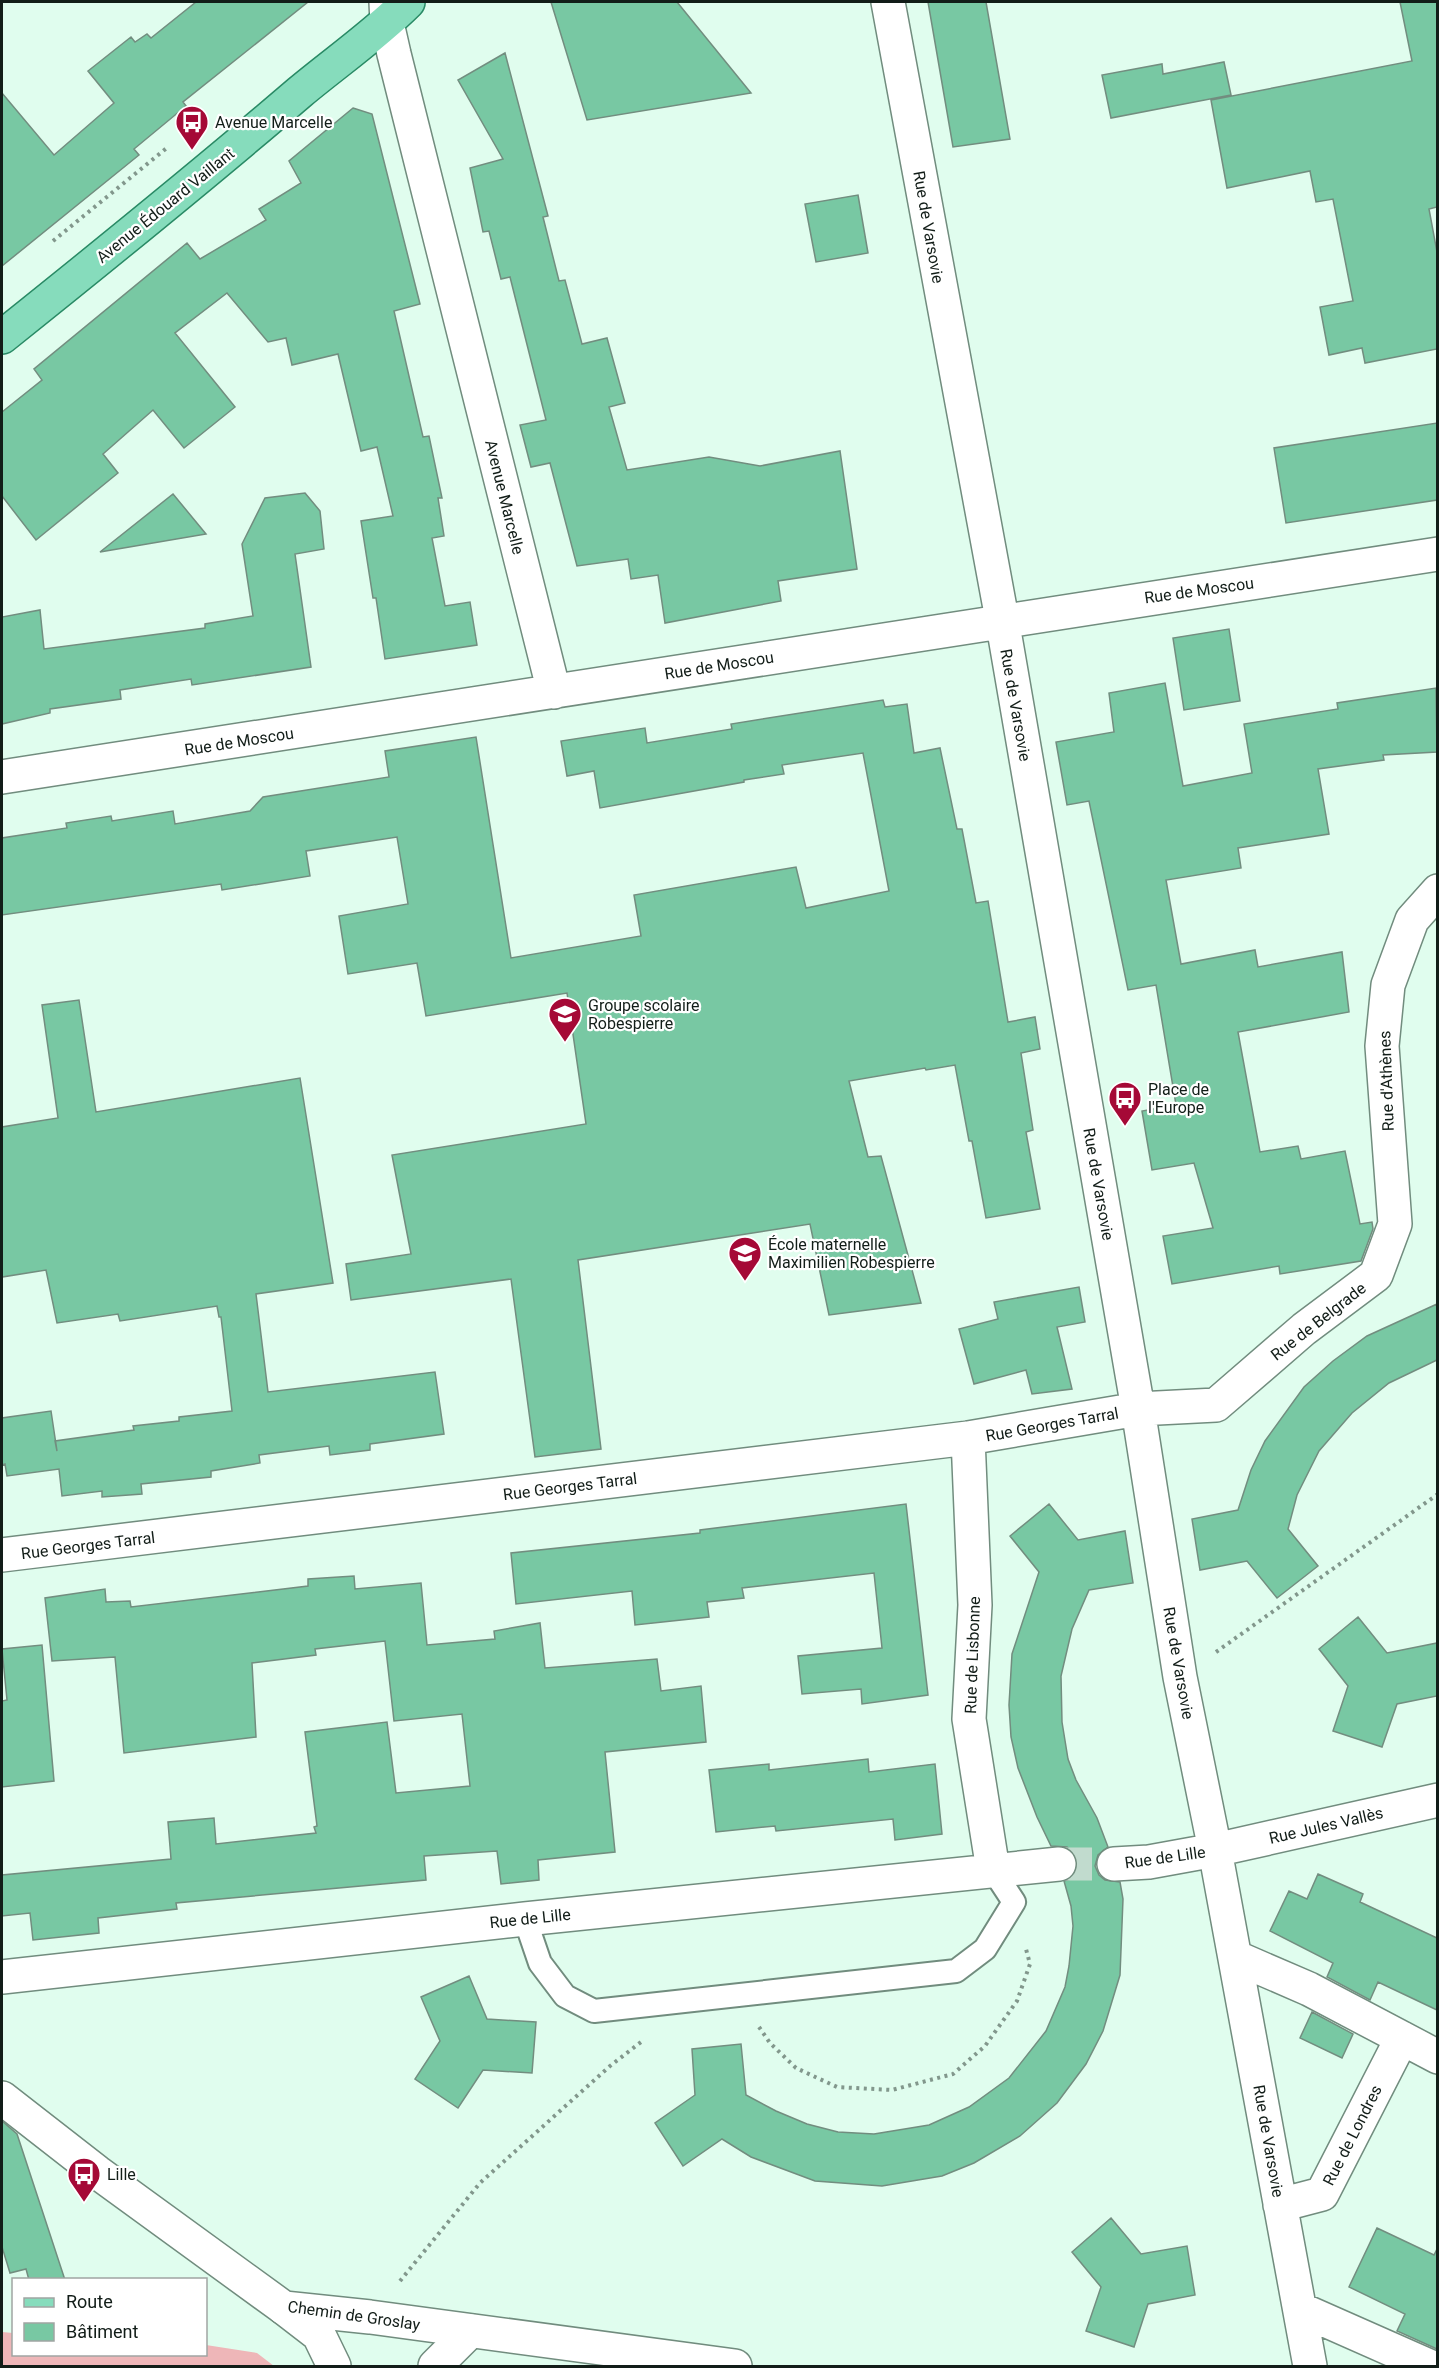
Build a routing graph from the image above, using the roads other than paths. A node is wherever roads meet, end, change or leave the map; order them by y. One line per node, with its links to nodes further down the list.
1 (888, 2): 5 (street, Rue de Varsovie)
2 (394, 9): 3 (main road, Avenue Édouard Vaillant); 6 (street, Avenue Marcelle)
3 (2, 337)
4 (1437, 554): 5 (street, Rue de Moscou)
5 (1002, 619): 6 (street, Rue de Moscou); 10 (street, Rue de Varsovie)
6 (554, 692): 7 (street, Rue de Moscou)
7 (2, 777)
8 (1437, 891): 9 (street, Rue d'Athènes)
9 (1388, 1142): 10 (street, Rue de Belgrade)
10 (1138, 1409): 11 (street, Rue Georges Tarral); 14 (street, Rue de Varsovie)
11 (968, 1438): 12 (street, Rue Georges Tarral); 17 (street, Rue de Lisbonne)
12 (2, 1556)
13 (1437, 1800): 14 (street, Rue Jules Vallès)
14 (1215, 1850): 16 (street, Rue de Lille); 19 (street, Rue de Varsovie)
15 (1059, 1864): 17 (street, Rue de Lille)
16 (1114, 1864)
17 (993, 1870): 18 (street, Rue de Lille); 18 (lane)
18 (525, 1919): 20 (street, Rue de Lille)
19 (1234, 1957): 21 (street); 24 (street, Rue de Varsovie)
20 (2, 1977)
21 (1402, 2038): 22 (street); 24 (street, Rue de Londres)
22 (1437, 2057)
23 (2, 2098): 25 (street, Chemin de Groslay)
24 (1280, 2205): 26 (street, Rue de Varsovie)
25 (284, 2308): 27 (street, Chemin de Groslay); 28 (street)
26 (1300, 2309): 31 (street, Rue de Varsovie); 32 (street)
27 (470, 2331): 29 (street); 30 (street, Chemin de Groslay)
28 (334, 2367)
29 (435, 2367)
30 (735, 2367)
31 (1310, 2367)
32 (1429, 2367)

